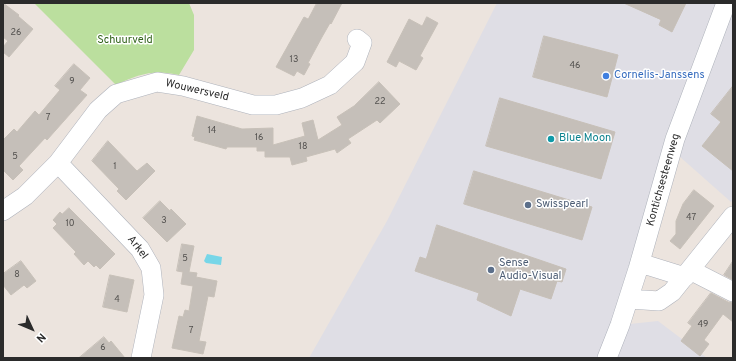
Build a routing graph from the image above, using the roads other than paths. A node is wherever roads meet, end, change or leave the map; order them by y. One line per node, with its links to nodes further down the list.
1 (726, 3): 6 (street, Kontichsesteenweg)
2 (357, 39): 3 (street, Wouwersveld)
3 (58, 163): 4 (street, Wouwersveld); 10 (street, Arkel)
4 (3, 211)
5 (733, 216): 7 (street)
6 (640, 263): 7 (street); 9 (street, Kontichsesteenweg)
7 (688, 273): 8 (street); 9 (street)
8 (733, 292)
9 (629, 299): 11 (street, Kontichsesteenweg)
10 (141, 358)
11 (607, 358)

